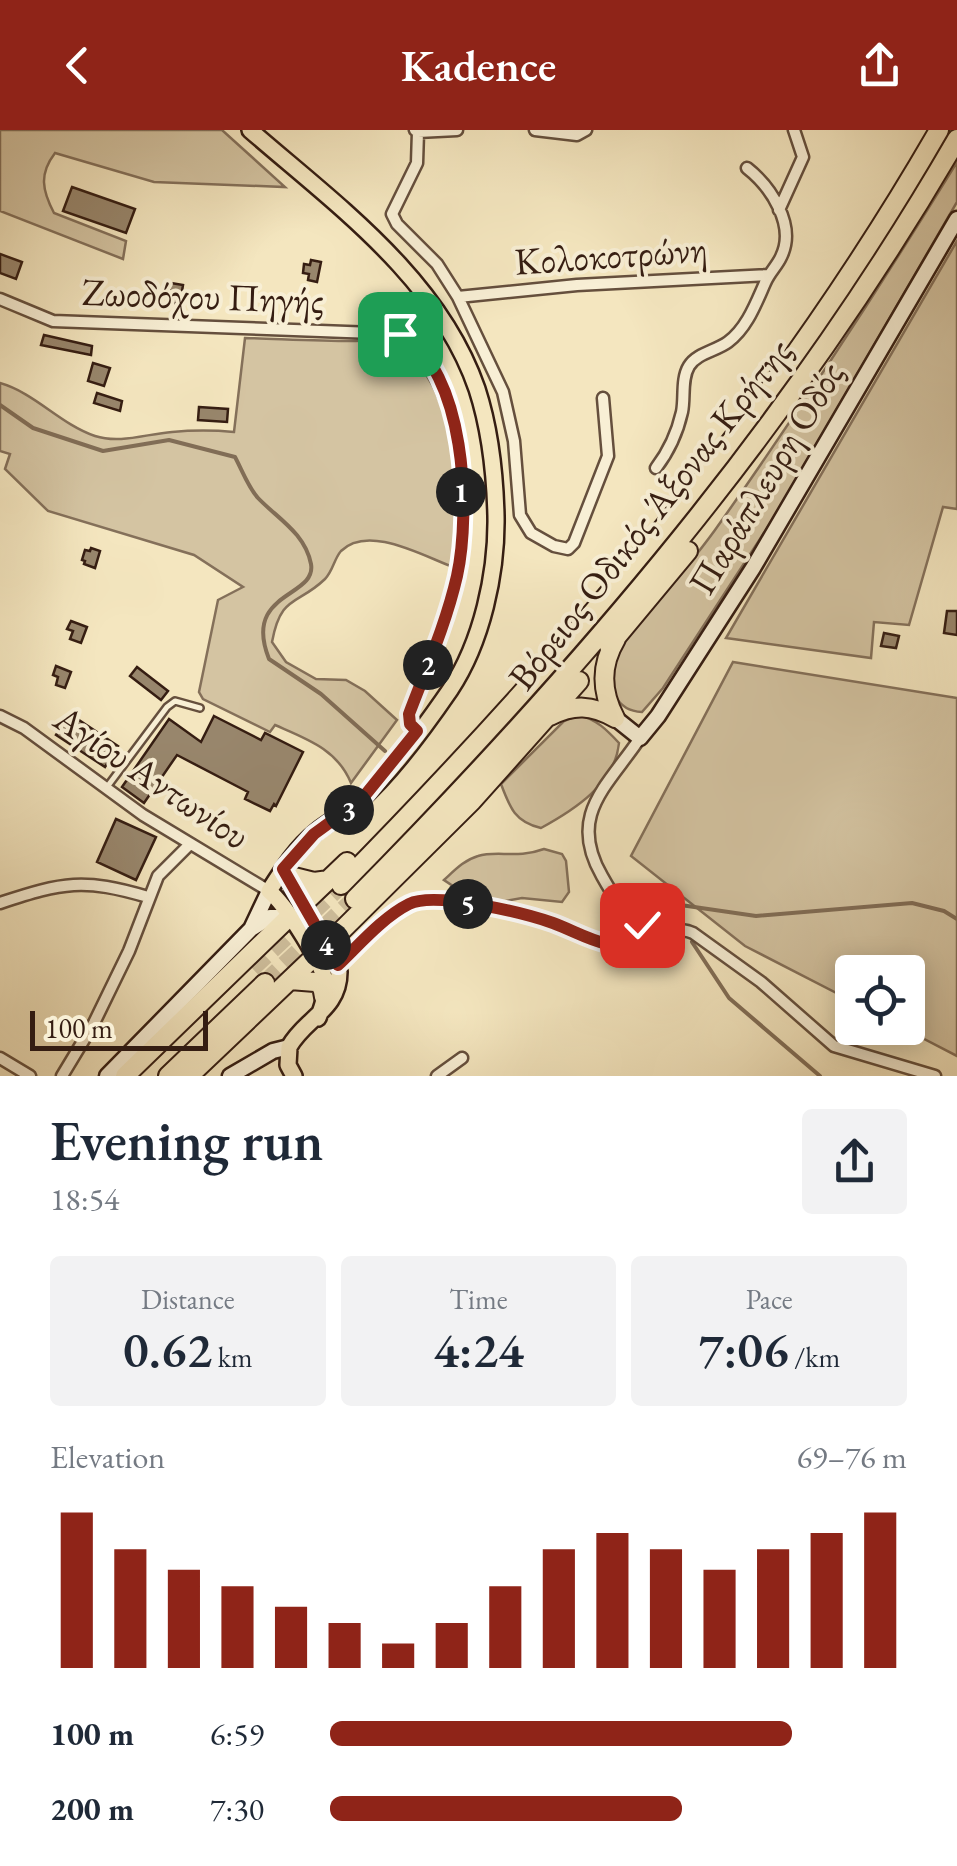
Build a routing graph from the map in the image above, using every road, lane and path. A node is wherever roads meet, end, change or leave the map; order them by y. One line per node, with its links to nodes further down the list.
1 (250, 130): 23 (main road)
2 (457, 130): 7 (street)
3 (535, 130): 4 (street)
4 (586, 130)
5 (794, 130): 10 (street)
6 (939, 130): 28 (highway, Βόρειος Οδικός Άξονας Κρήτης)
7 (417, 131): 13 (street)
8 (957, 139): 16 (highway, Βόρειος Οδικός Άξονας Κρήτης)
9 (747, 168): 10 (street)
10 (779, 210): 12 (street)
11 (957, 219): 24 (street, Παράπλευρη Οδός)
12 (768, 276): 13 (street, Κολοκοτρώνη); 17 (street)
13 (458, 297): 15 (street)
14 (0, 298): 23 (street, Ζωοδόχου Πηγής)
15 (603, 398)
16 (775, 416): 18 (highway); 32 (highway, Βόρειος Οδικός Άξονας Κρήτης)
17 (656, 468)
18 (617, 636): 21 (highway); 22 (highway)
19 (200, 708): 25 (lane)
20 (0, 716): 25 (street, Αγίου Αντωνίου)
21 (615, 718): 22 (highway); 24 (street)
22 (539, 727): 32 (highway)
23 (417, 731): 27 (main road)
24 (640, 738): 34 (street)
25 (107, 786): 26 (street, Αγίου Αντωνίου)
26 (190, 844): 29 (street, Αγίου Αντωνίου); 30 (street)
27 (284, 872): 28 (highway); 29 (main road); 33 (main road)
28 (335, 882): 33 (highway, Βόρειος Οδικός Άξονας Κρήτης)
29 (269, 890): 33 (main road); 35 (street)
30 (148, 896): 31 (street); 46 (street)
31 (0, 903)
32 (356, 907): 36 (highway)
33 (296, 911): 35 (street); 36 (main road); 48 (highway, Βόρειος Οδικός Άξονας Κρήτης)
34 (650, 928): 36 (street); 55 (street)
35 (251, 929): 47 (street)
36 (328, 956): 38 (highway); 40 (main road); 41 (main road)
37 (252, 968): 49 (highway)
38 (290, 980): 40 (highway); 51 (highway)
39 (265, 982): 50 (highway)
40 (324, 997): 41 (main road)
41 (318, 1018): 42 (main road)
42 (289, 1047): 52 (street); 53 (main road)
43 (0, 1058): 45 (street)
44 (462, 1058): 54 (street)
45 (30, 1076)
46 (62, 1076)
47 (108, 1076)
48 (126, 1076)
49 (140, 1076)
50 (168, 1076)
51 (190, 1076)
52 (230, 1076)
53 (294, 1076)
54 (437, 1076)
55 (936, 1076)

